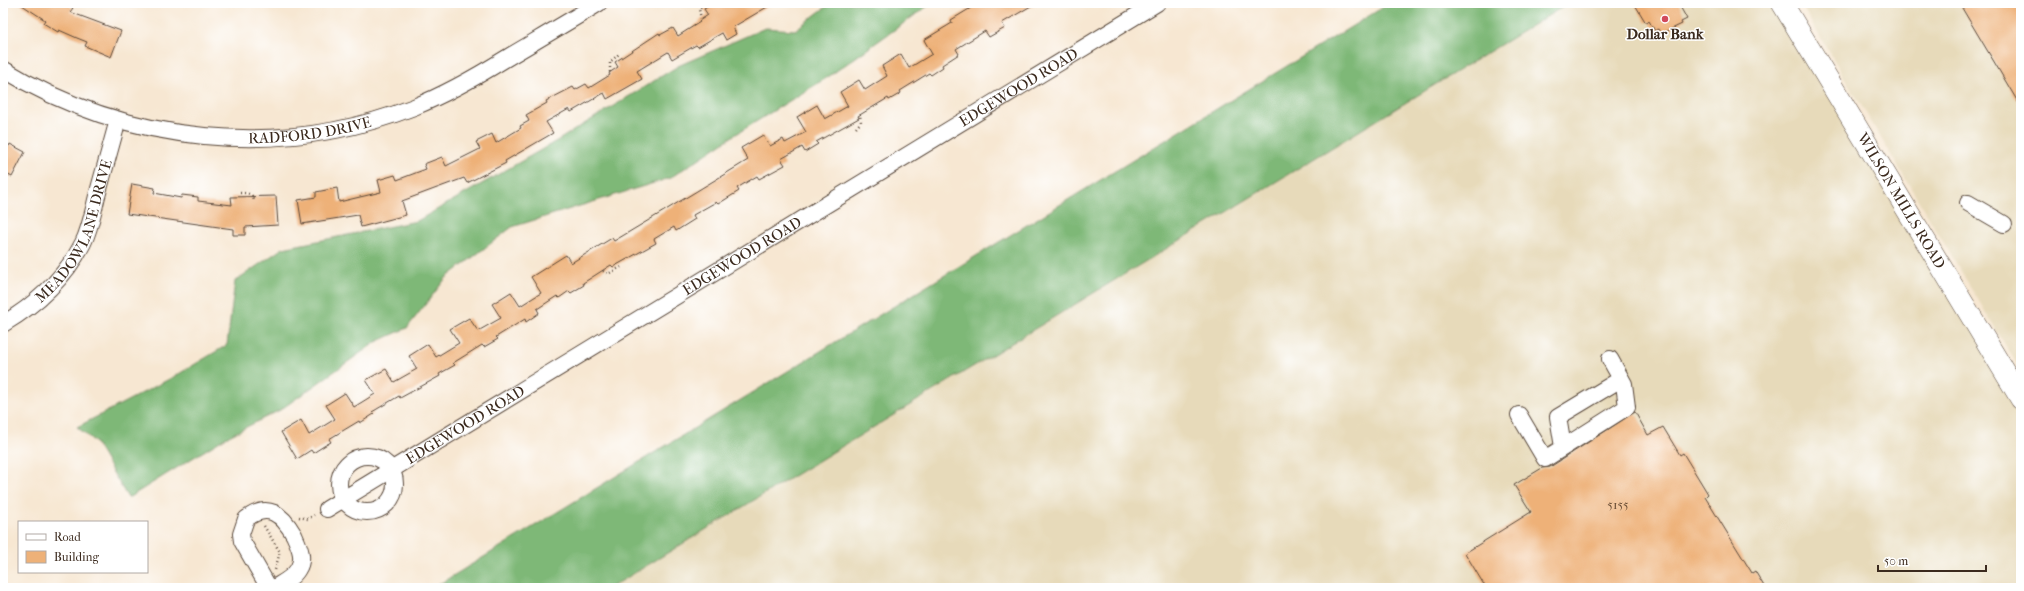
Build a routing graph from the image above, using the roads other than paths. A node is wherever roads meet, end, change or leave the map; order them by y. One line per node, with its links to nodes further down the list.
1 (599, 3): 5 (street, RADFORD DRIVE)
2 (1157, 3): 14 (street, EDGEWOOD ROAD)
3 (1782, 3): 11 (main road, WILSON MILLS ROAD)
4 (3, 69): 5 (street, RADFORD DRIVE)
5 (118, 120): 8 (street, MEADOWLANE DRIVE)
6 (1968, 203): 7 (street)
7 (2004, 224)
8 (3, 324)
9 (1610, 359): 10 (street)
10 (1621, 379): 13 (street); 13 (street)
11 (2021, 399)
12 (1519, 415): 13 (street)
13 (1563, 448)
14 (391, 471): 15 (street, EDGEWOOD ROAD); 15 (street); 15 (street)
15 (343, 500): 16 (street, EDGEWOOD ROAD)
16 (327, 510)
17 (269, 588): 18 (street)
18 (274, 588)

